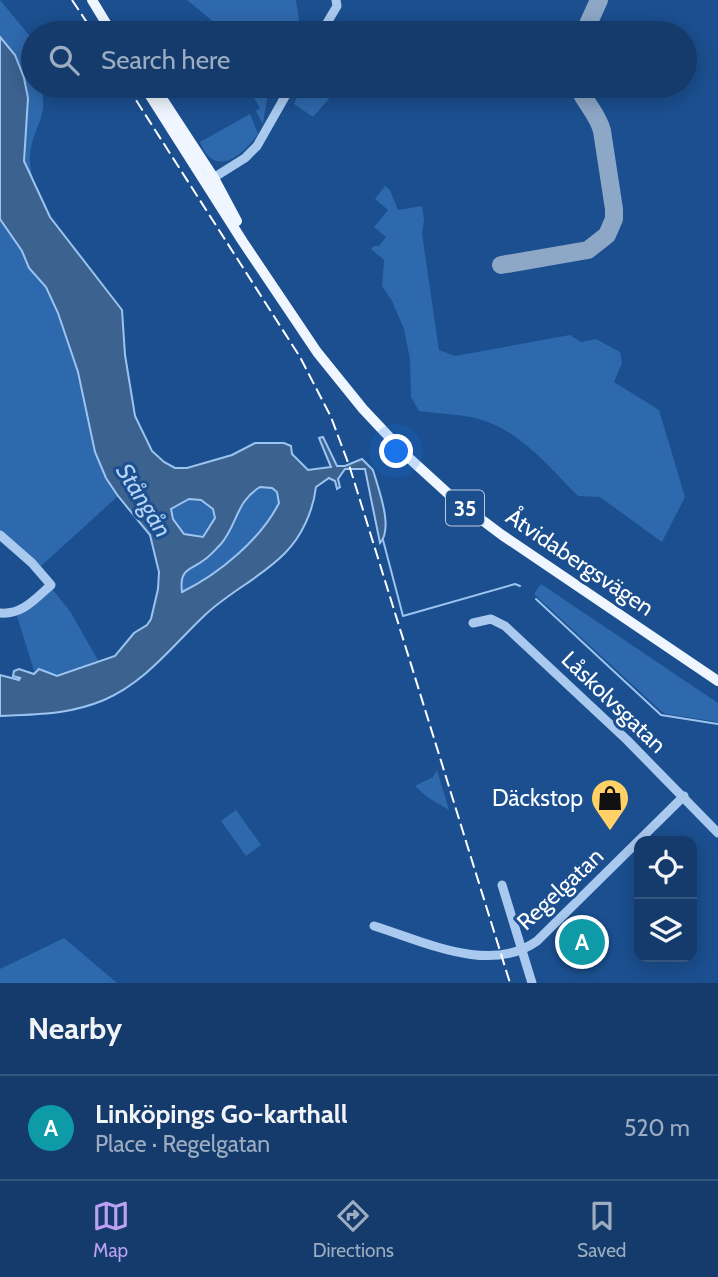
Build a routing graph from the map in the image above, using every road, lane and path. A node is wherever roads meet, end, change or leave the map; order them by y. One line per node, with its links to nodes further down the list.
1 (92, 0): 3 (main road)
2 (337, 3): 4 (street)
3 (105, 21)
4 (327, 21)
5 (152, 98): 8 (main road, Åtvidabergsvägen / 35)
6 (161, 98): 8 (main road, Åtvidabergsvägen / 35)
7 (284, 98): 8 (street)
8 (210, 181): 12 (main road, Åtvidabergsvägen / 35)
9 (0, 535): 10 (street)
10 (0, 613)
11 (473, 623): 13 (street, Låskolvsgatan)
12 (718, 681)
13 (684, 796): 14 (street, Låskolvsgatan); 17 (street, Regelgatan)
14 (718, 833)
15 (502, 885): 17 (street, Regelgatan)
16 (374, 926): 17 (street)
17 (522, 949): 18 (street, Regelgatan)
18 (532, 983)

